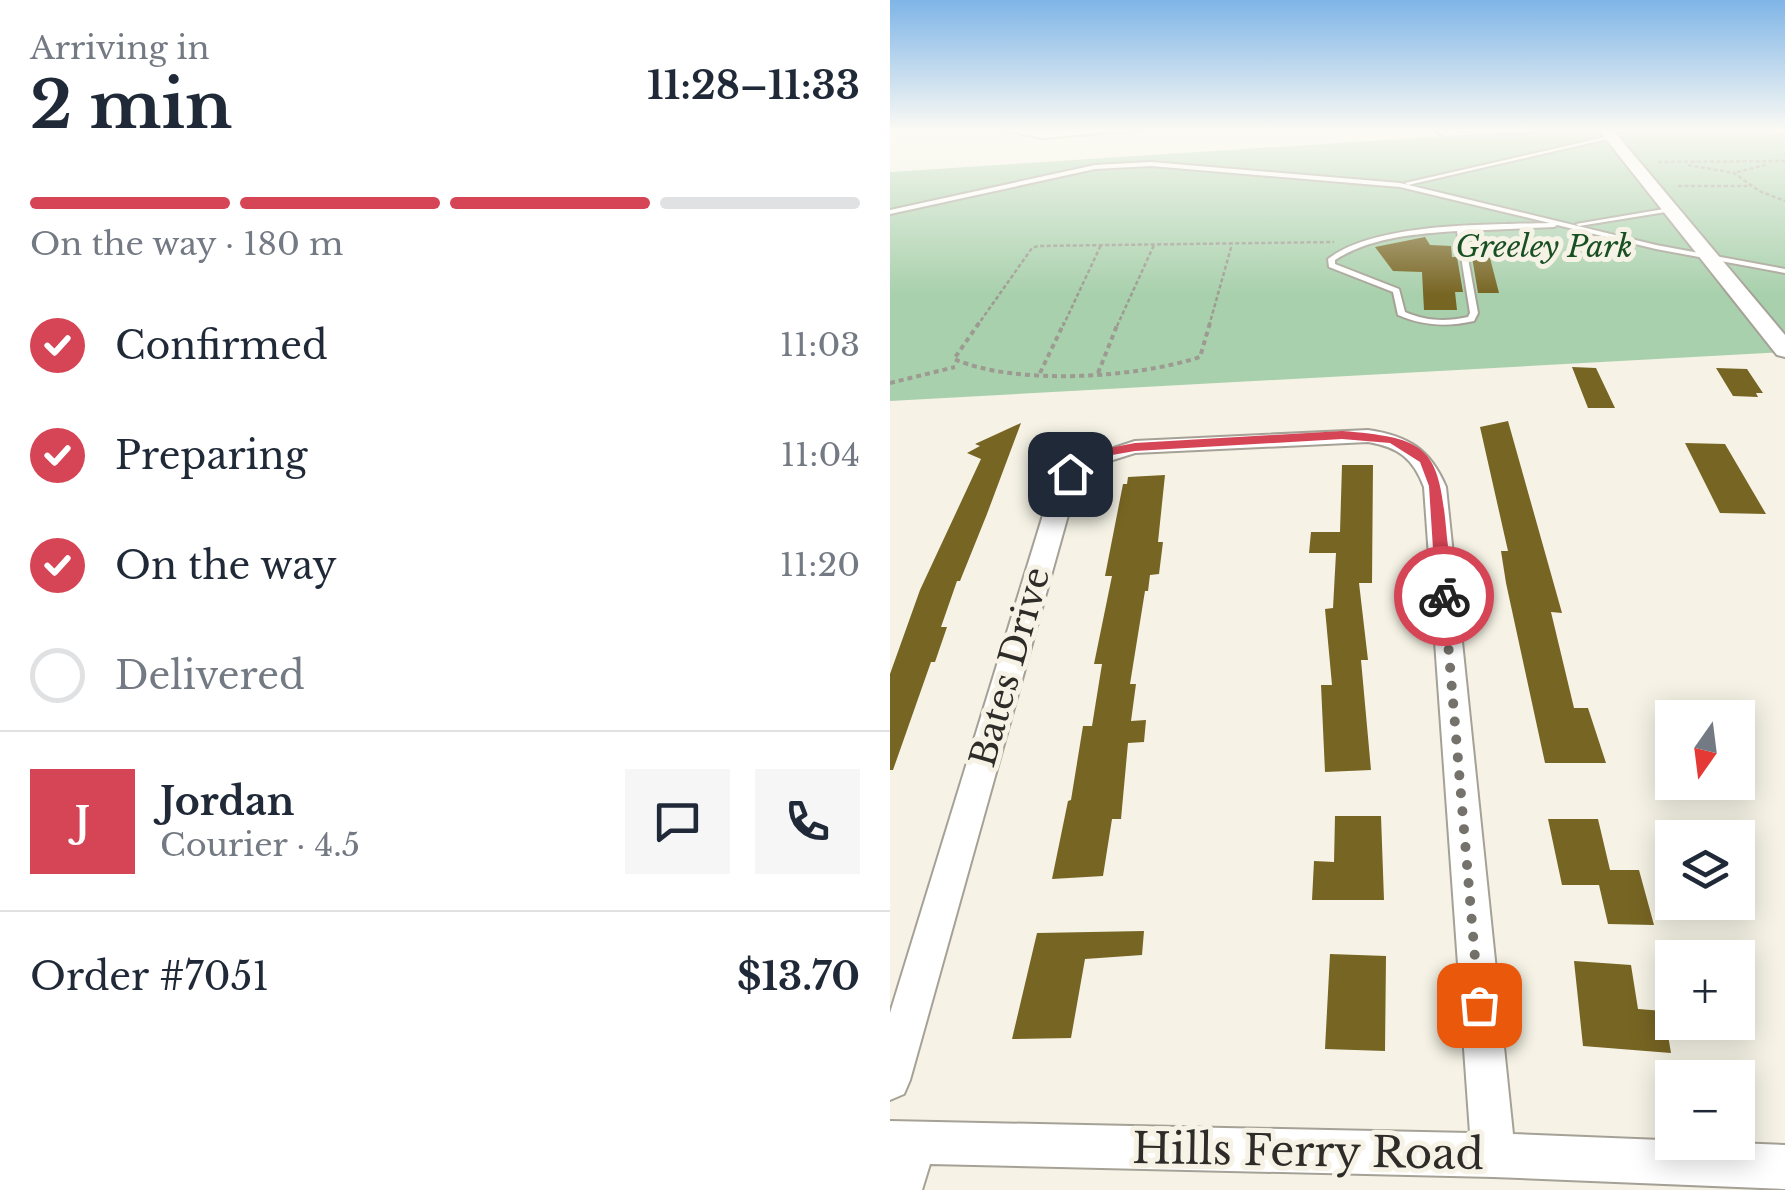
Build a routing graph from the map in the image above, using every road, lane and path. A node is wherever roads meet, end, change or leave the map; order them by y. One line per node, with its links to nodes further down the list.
1 (1001, 185): 9 (lane)
2 (1394, 185): 3 (lane)
3 (1400, 185): 10 (lane)
4 (1649, 185): 8 (main road)
5 (1678, 186): 6 (path)
6 (1753, 186): 7 (path)
7 (1785, 200)
8 (1670, 210): 10 (lane); 16 (main road)
9 (890, 212)
10 (1571, 225): 11 (lane); 16 (lane)
11 (1460, 231): 13 (lane); 13 (lane)
12 (1232, 244): 13 (path); 15 (path); 21 (path)
13 (1351, 244)
14 (1101, 245): 15 (path); 20 (path); 20 (path)
15 (1154, 245): 21 (path)
16 (1710, 258): 17 (lane); 18 (main road)
17 (1785, 272)
18 (1785, 350)
19 (955, 368): 22 (path)
20 (1040, 372): 21 (path)
21 (1098, 373)
22 (890, 383)
23 (890, 1080): 25 (street, Bates Drive)
24 (902, 1142): 25 (street, Hills Ferry Road); 27 (street)
25 (1493, 1155): 26 (street, Hills Ferry Road)
26 (1785, 1167)
27 (900, 1190)

